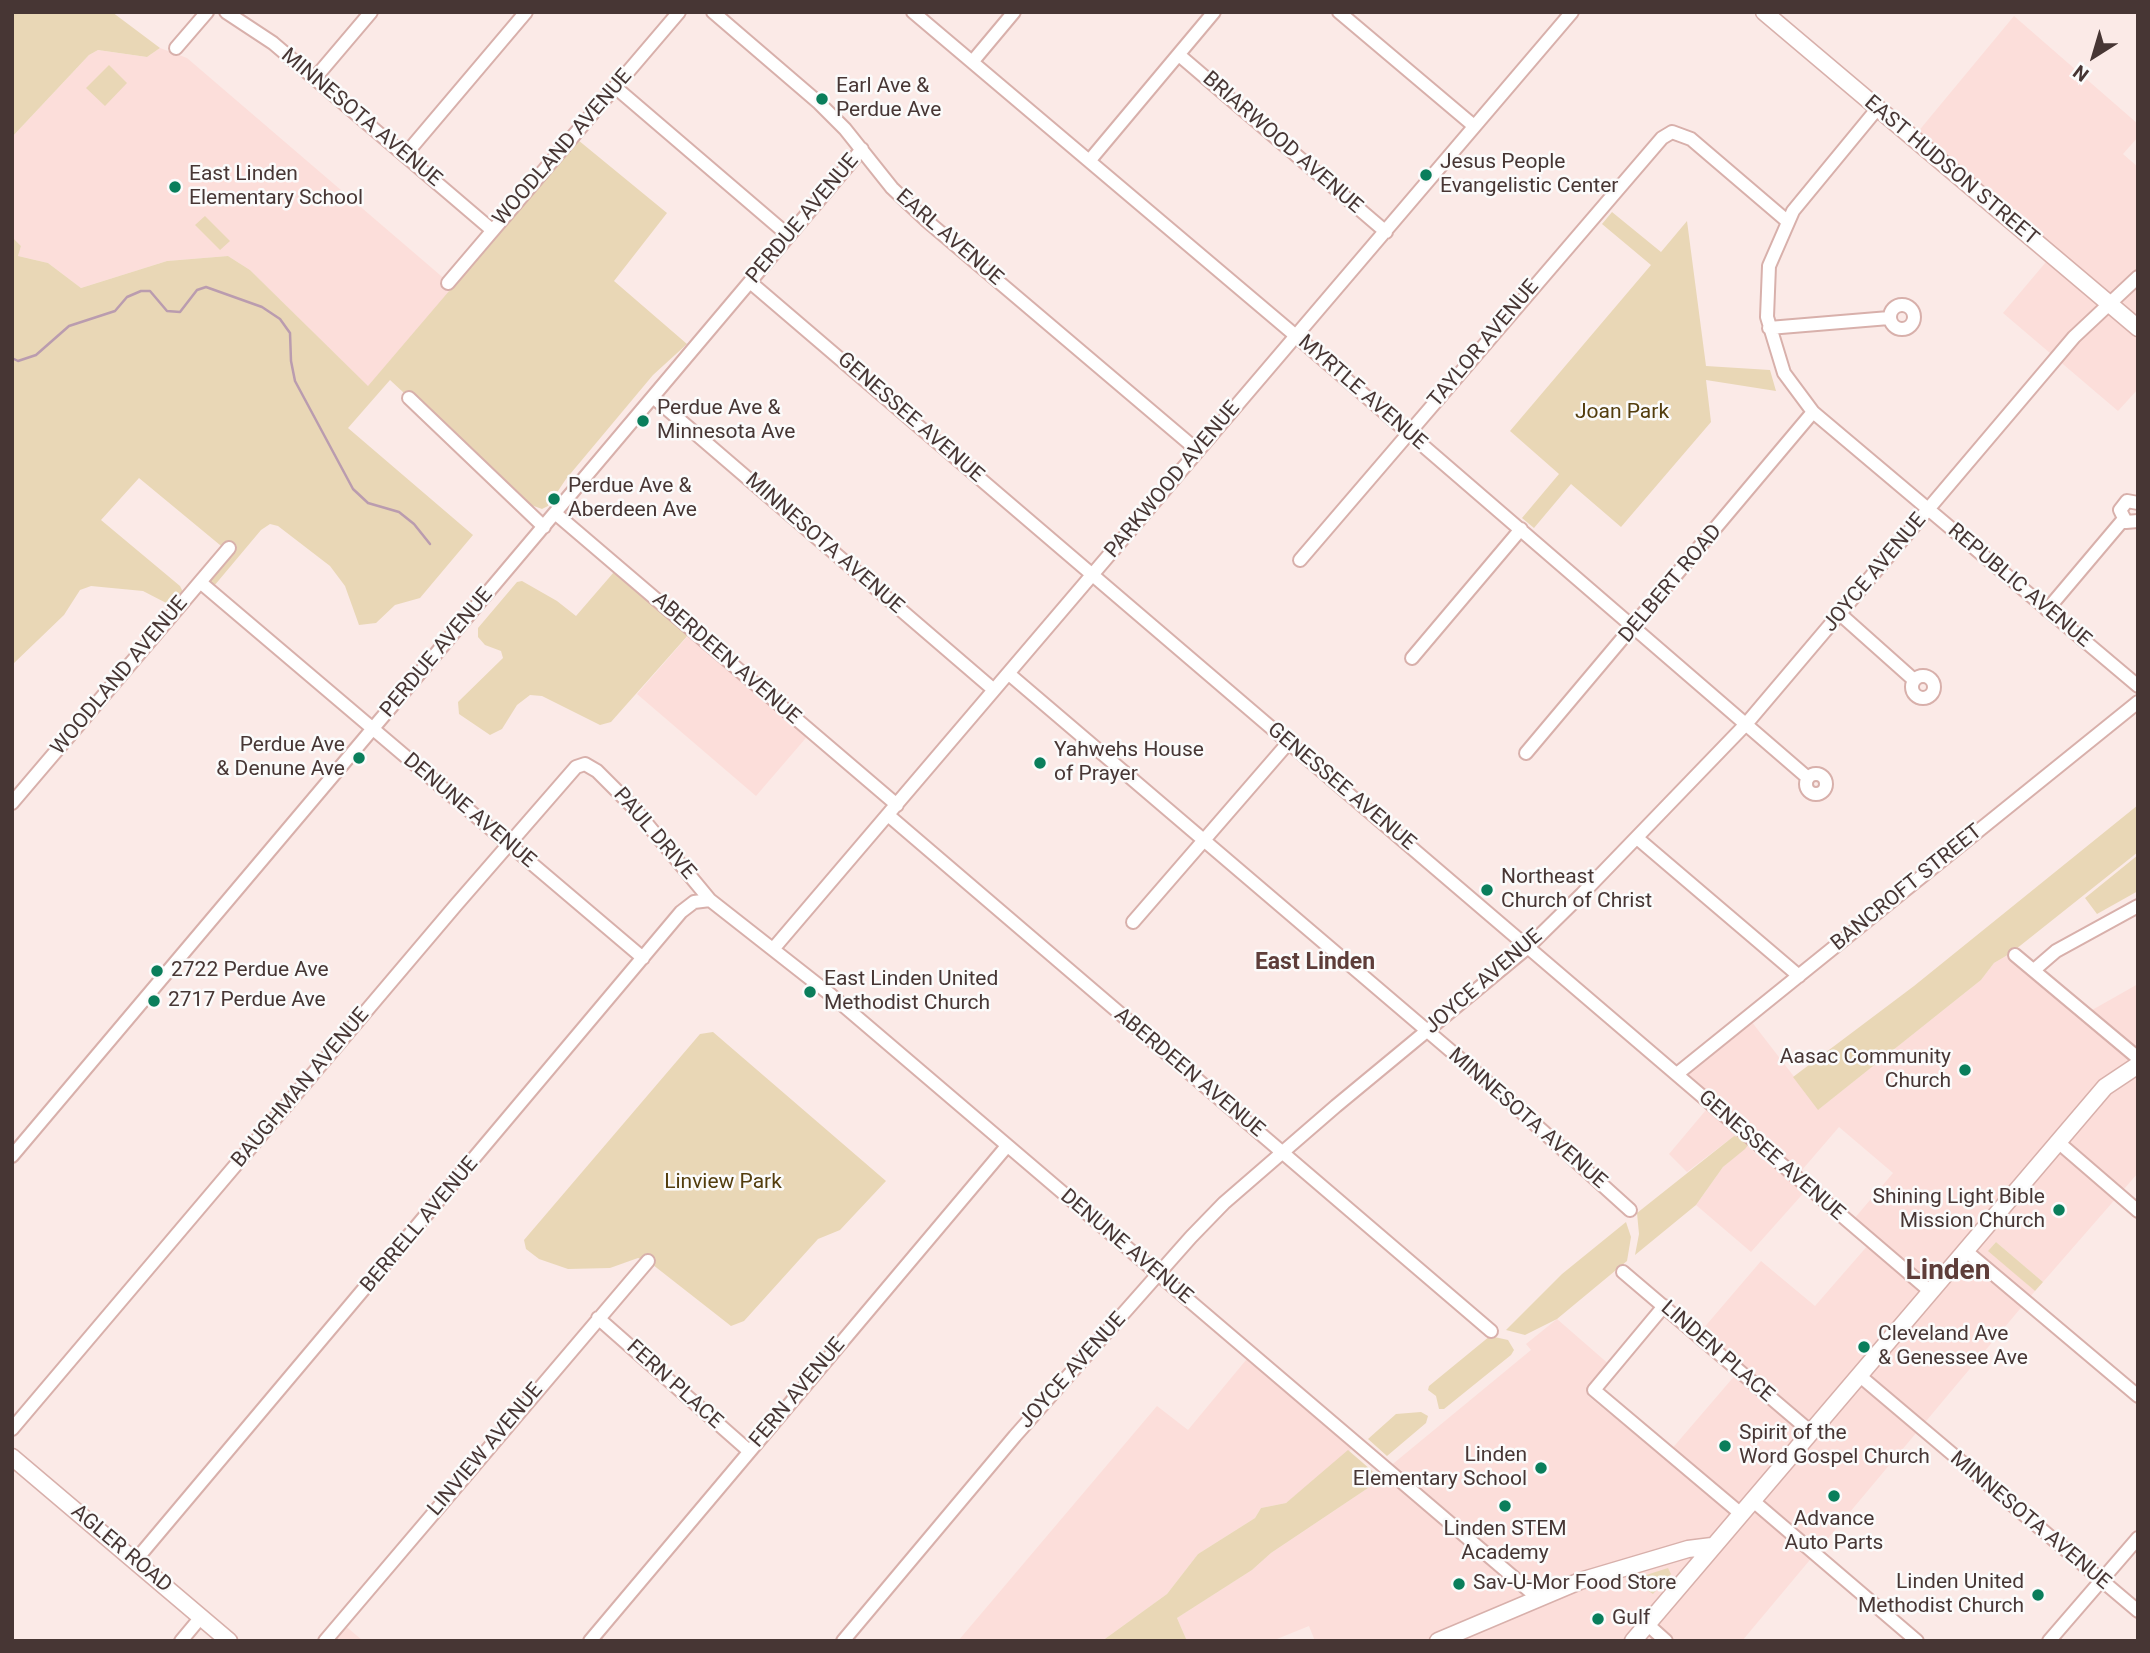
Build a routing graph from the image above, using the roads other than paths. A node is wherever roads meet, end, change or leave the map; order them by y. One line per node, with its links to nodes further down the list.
1 (207, 12): 14 (street)
2 (226, 12): 17 (street, MINNESOTA AVENUE)
3 (371, 12): 17 (street)
4 (526, 12): 22 (street)
5 (679, 12): 18 (street, WOODLAND AVENUE)
6 (713, 12): 21 (street, EARL AVENUE)
7 (913, 12): 16 (street, MYRTLE AVENUE)
8 (1014, 12): 16 (street)
9 (1214, 12): 15 (street)
10 (1339, 12): 20 (street)
11 (1554, 12): 13 (street)
12 (1764, 12): 19 (main road, EAST HUDSON STREET)
13 (1569, 17): 20 (street, PARKWOOD AVENUE)
14 (176, 48)
15 (1179, 55): 23 (street); 26 (street, BRIARWOOD AVENUE)
16 (973, 61): 23 (street, MYRTLE AVENUE)
17 (315, 78): 22 (street, MINNESOTA AVENUE)
18 (615, 87): 25 (street, WOODLAND AVENUE); 27 (street)
19 (1877, 109): 24 (street); 31 (main road, EAST HUDSON STREET)
20 (1474, 126): 26 (street, PARKWOOD AVENUE)
21 (862, 149): 27 (street, PERDUE AVENUE); 40 (street, EARL AVENUE)
22 (405, 155): 25 (street, MINNESOTA AVENUE)
23 (1090, 160): 35 (street, MYRTLE AVENUE)
24 (1787, 221): 33 (street); 39 (street, TAYLOR AVENUE)
25 (492, 230): 30 (street, WOODLAND AVENUE)
26 (1386, 232): 35 (street, PARKWOOD AVENUE)
27 (789, 236): 29 (street, PERDUE AVENUE)
28 (2138, 277): 31 (street, JOYCE AVENUE)
29 (751, 282): 36 (street, PERDUE AVENUE); 50 (street, GENESSEE AVENUE)
30 (448, 283)
31 (2108, 303): 34 (main road, EAST HUDSON STREET); 42 (street, JOYCE AVENUE)
32 (1889, 318): 33 (street)
33 (1769, 328): 38 (street, REPUBLIC AVENUE)
34 (2138, 328)
35 (1296, 336): 39 (street, MYRTLE AVENUE); 40 (street, PARKWOOD AVENUE)
36 (653, 397): 43 (street, PERDUE AVENUE); 59 (street, MINNESOTA AVENUE)
37 (409, 398): 46 (street)
38 (1813, 412): 42 (street, REPUBLIC AVENUE); 54 (street, DELBERT ROAD)
39 (1409, 433): 47 (street, MYRTLE AVENUE); 49 (street, TAYLOR AVENUE)
40 (1197, 450): 50 (street, PARKWOOD AVENUE)
41 (2138, 503): 44 (street)
42 (1928, 510): 52 (street, REPUBLIC AVENUE); 53 (street, JOYCE AVENUE)
43 (555, 513): 46 (street, PERDUE AVENUE); 68 (street, ABERDEEN AVENUE)
44 (2123, 520): 45 (street); 52 (street)
45 (2138, 521)
46 (544, 527): 62 (street, PERDUE AVENUE)
47 (1521, 529): 54 (street, MYRTLE AVENUE); 55 (street)
48 (229, 548): 51 (street, WOODLAND AVENUE)
49 (1300, 560)
50 (1093, 575): 56 (street, PARKWOOD AVENUE); 63 (street, GENESSEE AVENUE)
51 (200, 582): 62 (street, DENUNE AVENUE); 67 (street, WOODLAND AVENUE)
52 (2047, 610): 58 (street, REPUBLIC AVENUE)
53 (1840, 614): 57 (street); 61 (street, JOYCE AVENUE)
54 (1635, 626): 61 (street, MYRTLE AVENUE); 64 (street, DELBERT ROAD)
55 (1412, 658)
56 (1009, 674): 59 (street, PARKWOOD AVENUE); 71 (street, MINNESOTA AVENUE)
57 (1914, 680)
58 (2138, 686)
59 (995, 690): 68 (street, PARKWOOD AVENUE)
60 (2138, 702): 81 (street, BANCROFT STREET)
61 (1747, 723): 66 (street, MYRTLE AVENUE); 70 (street, JOYCE AVENUE)
62 (373, 729): 72 (street, DENUNE AVENUE); 89 (street, PERDUE AVENUE)
63 (1289, 742): 71 (street); 76 (street, GENESSEE AVENUE)
64 (1526, 754)
65 (597, 771): 72 (street, BAUGHMAN AVENUE); 73 (street, PAUL DRIVE)
66 (1808, 778)
67 (12, 803)
68 (897, 805): 69 (street, PARKWOOD AVENUE)
69 (888, 815): 77 (street, PARKWOOD AVENUE); 88 (street, ABERDEEN AVENUE)
70 (1637, 838): 76 (street, JOYCE AVENUE); 81 (street)
71 (1203, 839): 75 (street); 82 (street, MINNESOTA AVENUE)
72 (509, 845): 79 (street, DENUNE AVENUE); 102 (street, BAUGHMAN AVENUE)
73 (710, 900): 77 (street, DENUNE AVENUE); 79 (street, BERRELL AVENUE)
74 (2138, 906): 80 (street)
75 (1133, 922)
76 (1527, 947): 82 (street, JOYCE AVENUE); 85 (street, GENESSEE AVENUE)
77 (774, 948): 87 (street, DENUNE AVENUE)
78 (2015, 955): 80 (street)
79 (643, 958): 111 (street, BERRELL AVENUE)
80 (2034, 970): 83 (street)
81 (1799, 976): 85 (street, BANCROFT STREET)
82 (1427, 1032): 88 (street, JOYCE AVENUE); 90 (street, MINNESOTA AVENUE)
83 (2138, 1058)
84 (2138, 1065): 86 (main road)
85 (1677, 1074): 96 (street, GENESSEE AVENUE)
86 (2058, 1142): 91 (street); 92 (main road)
87 (1007, 1146): 95 (street, DENUNE AVENUE); 104 (street, FERN AVENUE)
88 (1283, 1152): 95 (street, JOYCE AVENUE); 99 (street, ABERDEEN AVENUE)
89 (12, 1156)
90 (1630, 1210)
91 (2138, 1212)
92 (1966, 1251): 96 (main road); 101 (street)
93 (648, 1261): 98 (street, LINVIEW AVENUE)
94 (1623, 1272): 97 (street, LINDEN PLACE)
95 (1158, 1275): 114 (street, DENUNE AVENUE); 122 (street, JOYCE AVENUE)
96 (1931, 1292): 100 (main road)
97 (1664, 1306): 103 (street, LINDEN PLACE); 107 (street)
98 (598, 1318): 104 (street, FERN PLACE); 120 (street, LINVIEW AVENUE)
99 (1491, 1331)
100 (1860, 1376): 103 (main road); 112 (street, MINNESOTA AVENUE)
101 (2138, 1396)
102 (12, 1429)
103 (1811, 1432): 106 (main road)
104 (749, 1451): 121 (street, FERN AVENUE)
105 (12, 1457): 111 (main road, AGLER ROAD)
106 (1752, 1500): 107 (main road); 126 (street)
107 (1740, 1513): 109 (main road)
108 (2138, 1538): 112 (street)
109 (1712, 1546): 110 (main road); 113 (main road)
110 (1648, 1560): 113 (main road); 114 (main road)
111 (135, 1561): 116 (main road, AGLER ROAD)
112 (2101, 1581): 115 (street, MINNESOTA AVENUE); 127 (street)
113 (1676, 1589): 117 (main road)
114 (1539, 1599): 123 (main road)
115 (2138, 1611)
116 (201, 1617): 118 (street); 119 (main road, AGLER ROAD)
117 (1647, 1624): 124 (main road); 125 (street)
118 (181, 1641)
119 (229, 1641)
120 (325, 1641)
121 (590, 1641)
122 (843, 1641)
123 (1438, 1641)
124 (1633, 1641)
125 (1666, 1641)
126 (1917, 1641)
127 (2049, 1641)

